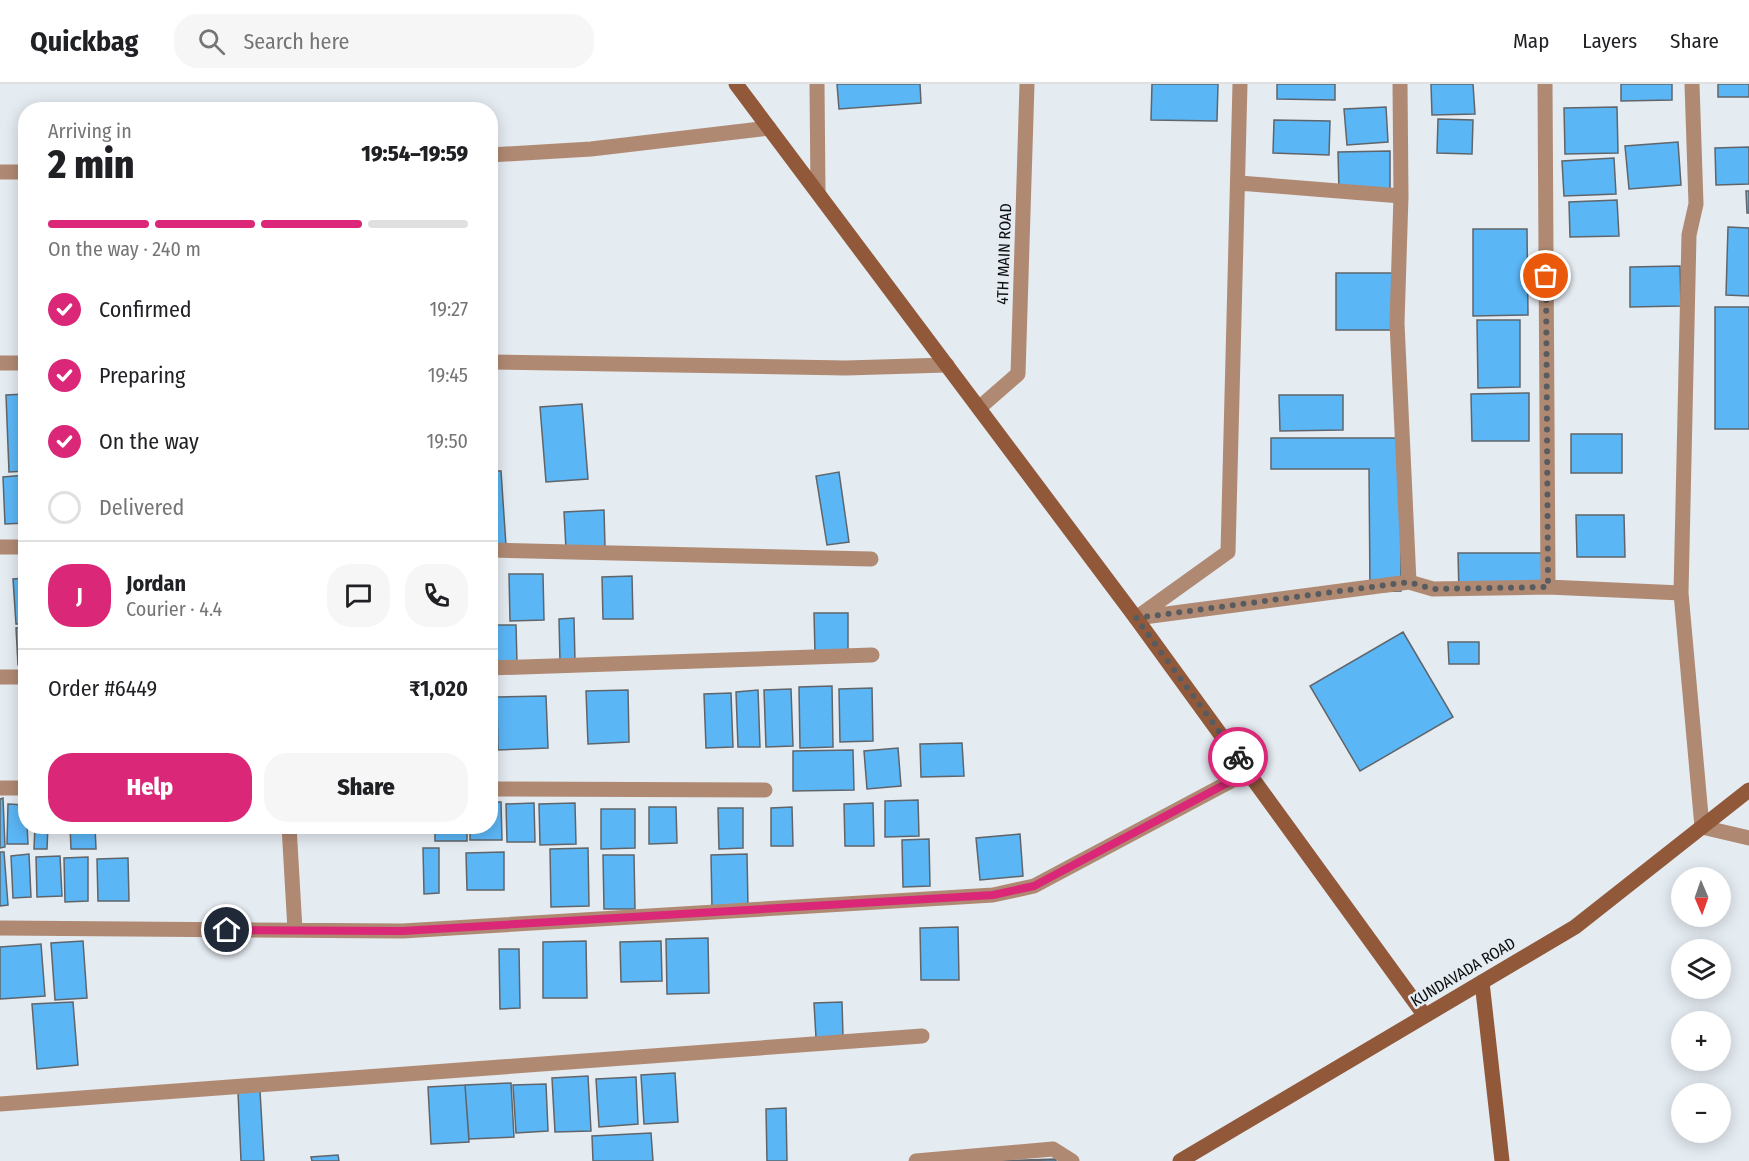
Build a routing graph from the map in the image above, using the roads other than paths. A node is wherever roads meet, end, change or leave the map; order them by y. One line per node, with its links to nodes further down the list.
1 (736, 84): 8 (street)
2 (817, 84): 13 (street)
3 (1027, 84): 19 (street, 4TH MAIN ROAD)
4 (1240, 84): 12 (street)
5 (1400, 84): 14 (street)
6 (1545, 84): 25 (street)
7 (1692, 84): 26 (street)
8 (769, 128): 9 (street); 13 (street)
9 (498, 155)
10 (0, 172): 11 (street)
11 (18, 172)
12 (1239, 183): 14 (street); 27 (street)
13 (818, 192): 18 (street)
14 (1401, 196): 24 (street)
15 (498, 362): 18 (street)
16 (0, 363): 17 (street)
17 (18, 363)
18 (947, 365): 19 (street)
19 (979, 408): 27 (street)
20 (0, 547): 21 (street)
21 (18, 547)
22 (498, 550): 23 (street)
23 (871, 559)
24 (1409, 582): 25 (street); 27 (street)
25 (1548, 587): 26 (street)
26 (1681, 593): 38 (street)
27 (1136, 618): 32 (street)
28 (872, 655): 29 (street)
29 (498, 668)
30 (0, 677): 31 (street)
31 (18, 677)
32 (1248, 772): 42 (street); 44 (street)
33 (0, 788): 34 (street)
34 (18, 788)
35 (498, 789): 36 (street)
36 (765, 790)
37 (1749, 790): 38 (street, KUNDAVADA ROAD)
38 (1702, 827): 40 (street); 43 (street, KUNDAVADA ROAD)
39 (289, 834): 42 (street)
40 (1749, 838)
41 (0, 928): 42 (street)
42 (295, 930)
43 (1482, 982): 44 (street, KUNDAVADA ROAD); 50 (street)
44 (1425, 1016): 49 (street, KUNDAVADA ROAD)
45 (922, 1036): 46 (street)
46 (0, 1104)
47 (916, 1161): 48 (street)
48 (1072, 1161)
49 (1180, 1161)
50 (1502, 1161)

